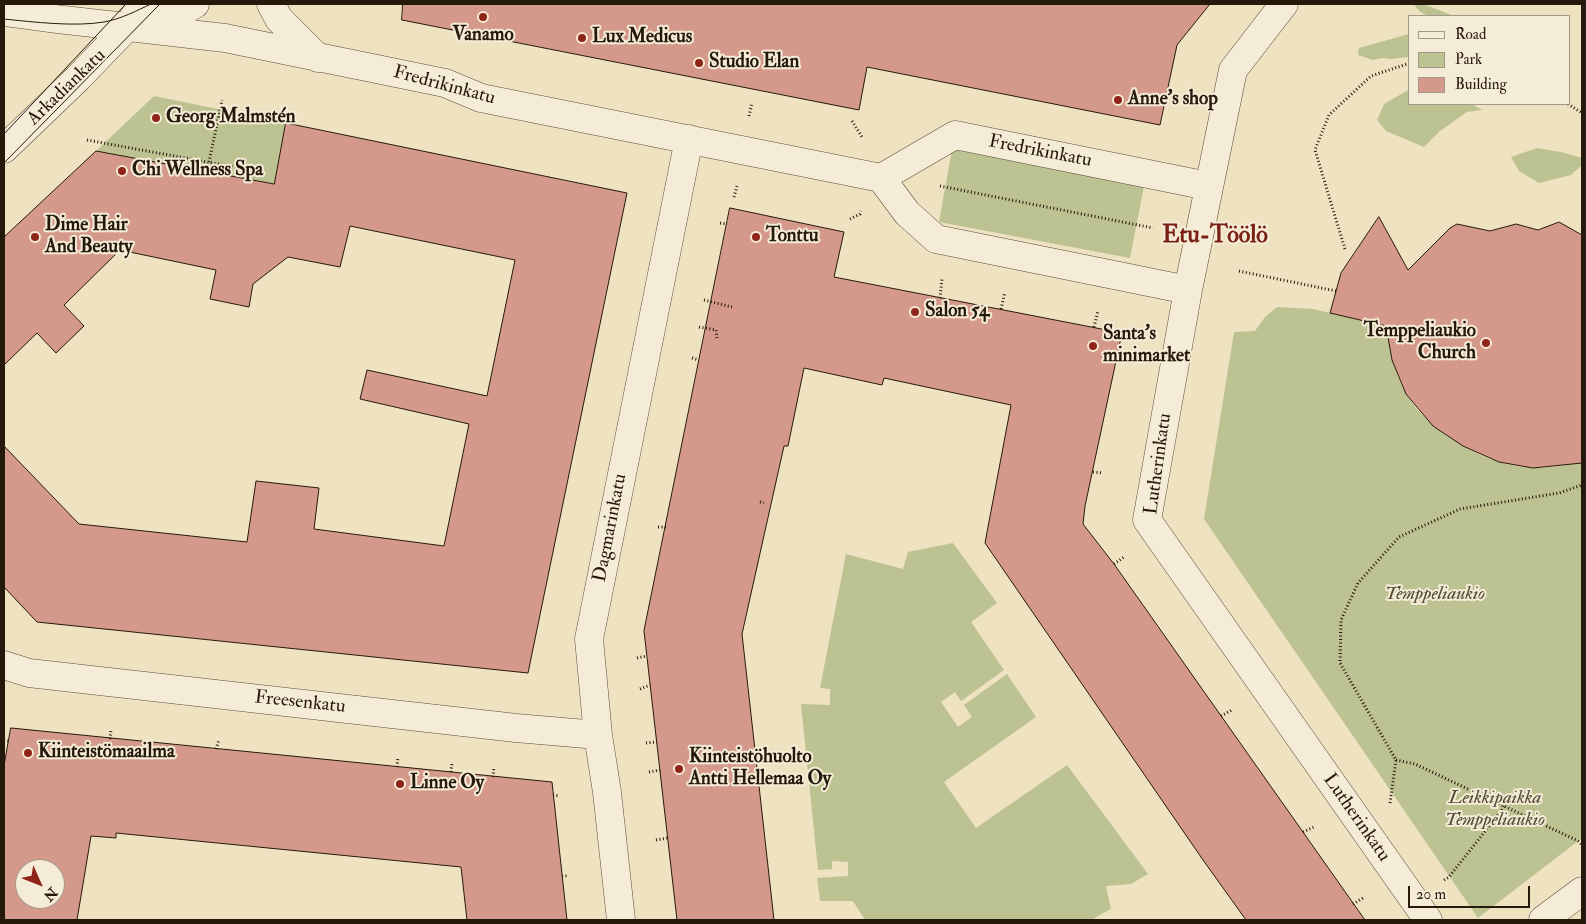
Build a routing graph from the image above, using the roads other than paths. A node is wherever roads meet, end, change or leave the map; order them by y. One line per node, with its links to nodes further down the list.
1 (195, 4): 5 (street)
2 (271, 4): 6 (street)
3 (1284, 4): 10 (street, Lutherinkatu)
4 (4, 12): 5 (street, Fredrikinkatu)
5 (135, 15): 6 (street, Fredrikinkatu); 8 (street, Arkadiankatu)
6 (318, 58): 7 (street, Fredrikinkatu)
7 (689, 139): 9 (street, Fredrikinkatu); 13 (street, Dagmarinkatu)
8 (4, 149)
9 (881, 178): 10 (street, Fredrikinkatu); 11 (street)
10 (1208, 186): 11 (street, Lutherinkatu)
11 (1188, 290): 16 (street, Lutherinkatu)
12 (4, 665): 13 (street, Freesenkatu)
13 (598, 735): 15 (street, Dagmarinkatu)
14 (1582, 891): 17 (street)
15 (621, 920)
16 (1428, 920)
17 (1543, 920)

